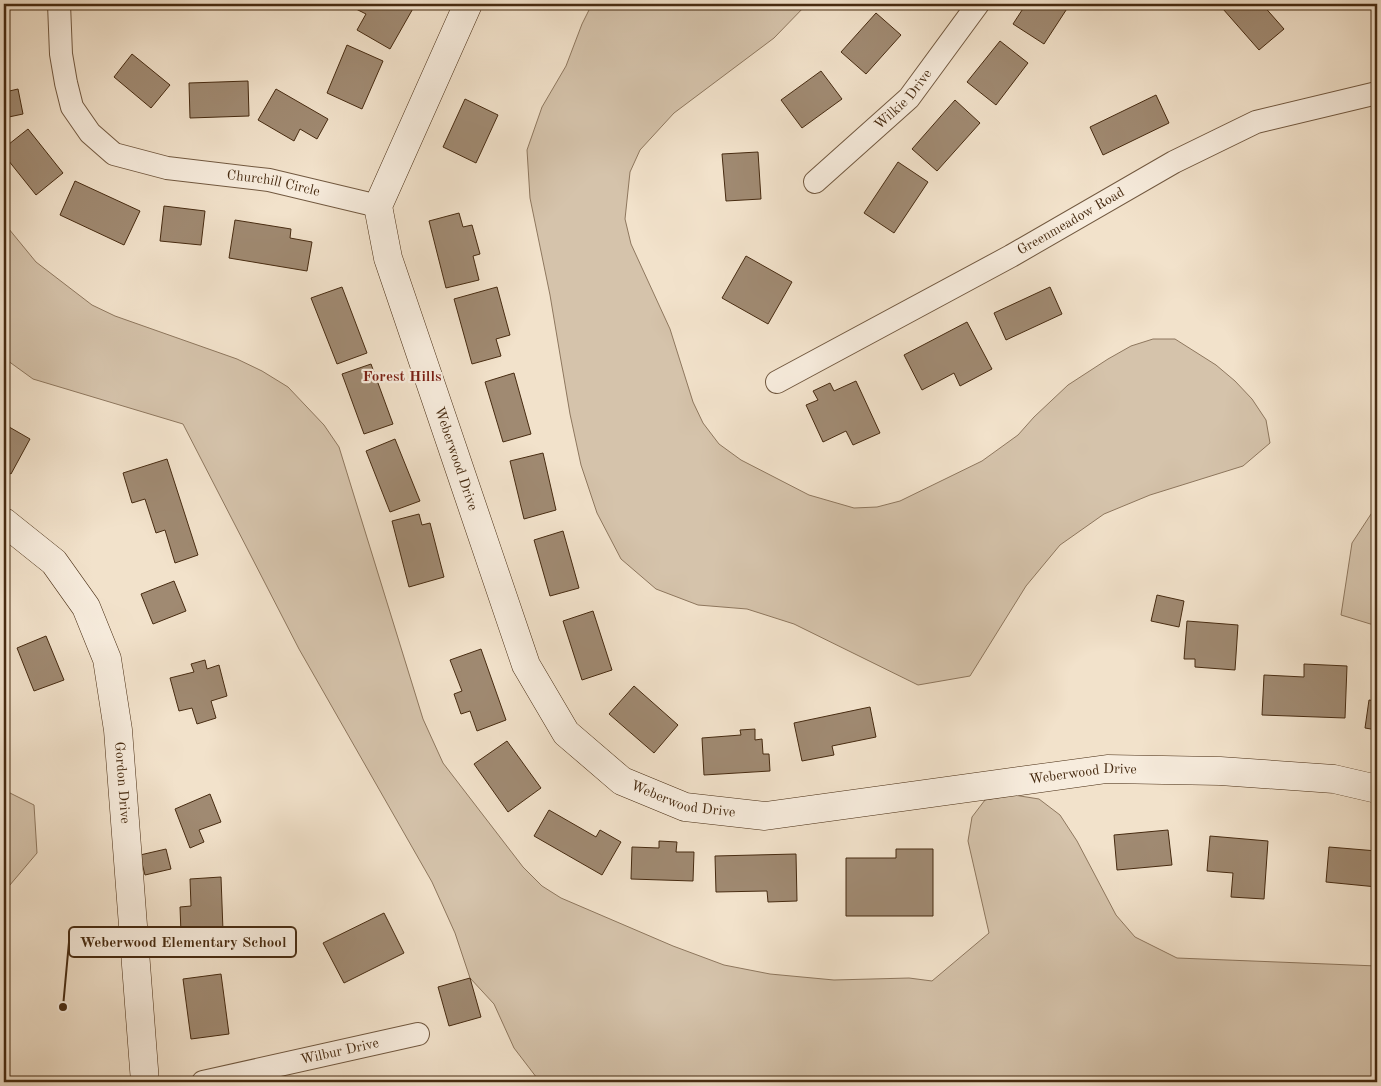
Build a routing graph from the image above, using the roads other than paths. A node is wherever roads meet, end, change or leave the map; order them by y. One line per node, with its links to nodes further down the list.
1 (59, 4): 6 (street, Churchill Circle)
2 (468, 4): 6 (street)
3 (978, 4): 5 (street, Wilkie Drive)
4 (1377, 93): 7 (street, Greenmeadow Road)
5 (815, 182)
6 (378, 206): 9 (street, Weberwood Drive)
7 (777, 382)
8 (4, 522): 11 (street, Gordon Drive)
9 (1377, 789)
10 (418, 1034): 12 (street, Wilbur Drive)
11 (145, 1082)
12 (203, 1082)

